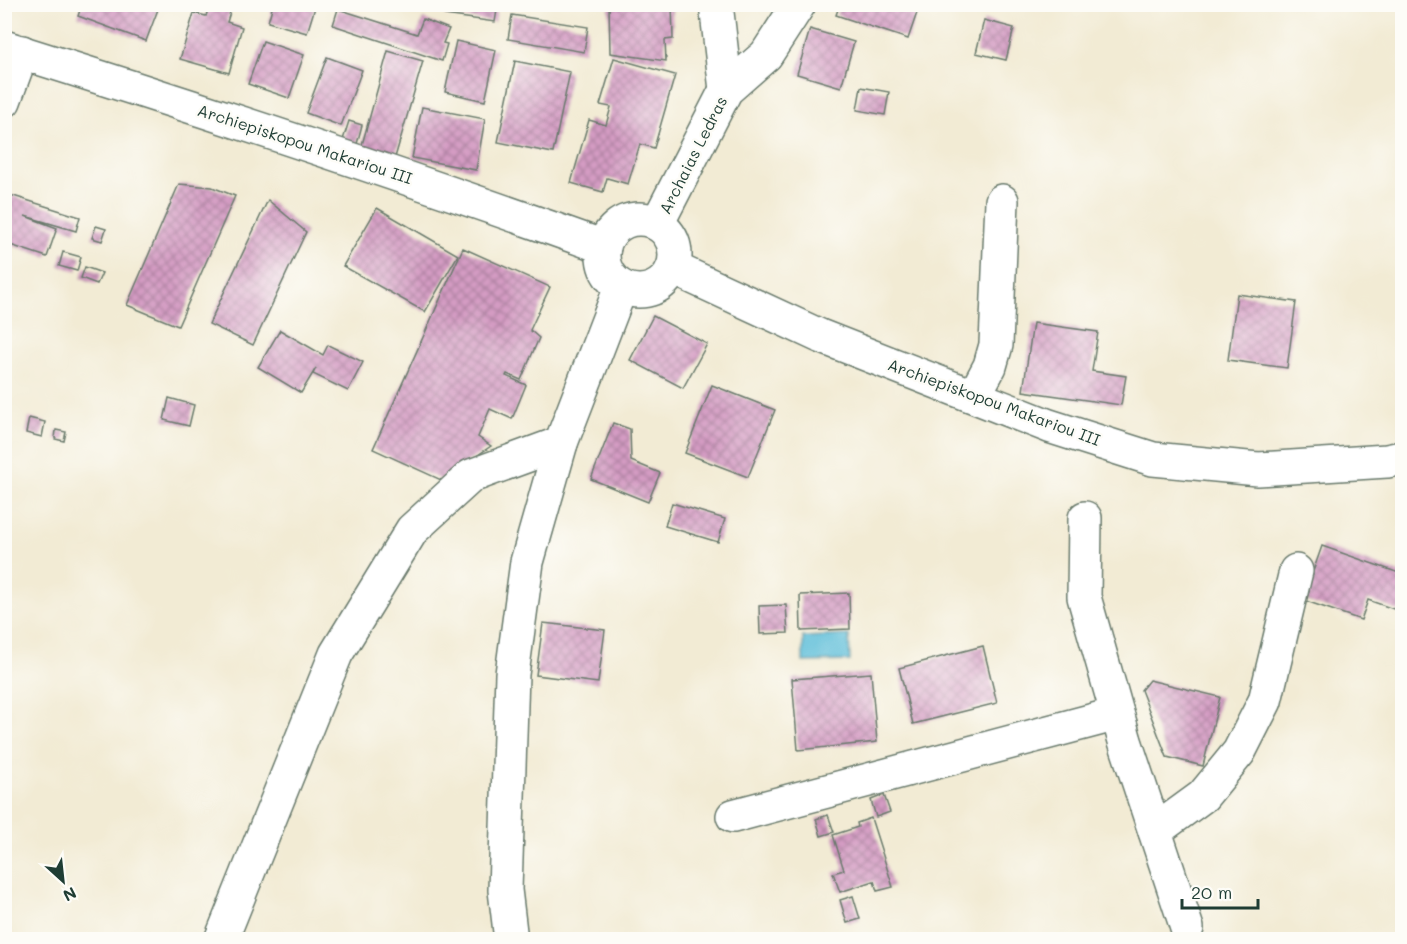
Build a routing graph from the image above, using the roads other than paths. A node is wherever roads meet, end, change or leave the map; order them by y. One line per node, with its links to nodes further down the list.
1 (716, 4): 4 (street)
2 (799, 4): 4 (street, Archaias Ledras)
3 (13, 49): 5 (street); 8 (street, Archiepiskopou Makariou III)
4 (726, 90): 7 (street, Archaias Ledras)
5 (4, 101)
6 (1002, 201): 11 (street)
7 (657, 224): 8 (street); 9 (street)
8 (604, 247): 10 (street)
9 (673, 268): 10 (street); 11 (street, Archiepiskopou Makariou III)
10 (621, 287): 12 (street)
11 (974, 396): 13 (street, Archiepiskopou Makariou III)
12 (561, 443): 20 (street); 21 (street)
13 (1402, 458)
14 (1085, 518): 16 (street)
15 (1296, 571): 18 (street)
16 (1117, 714): 17 (street); 18 (street)
17 (733, 816)
18 (1155, 831): 19 (street)
19 (1187, 928)
20 (220, 939)
21 (511, 939)

